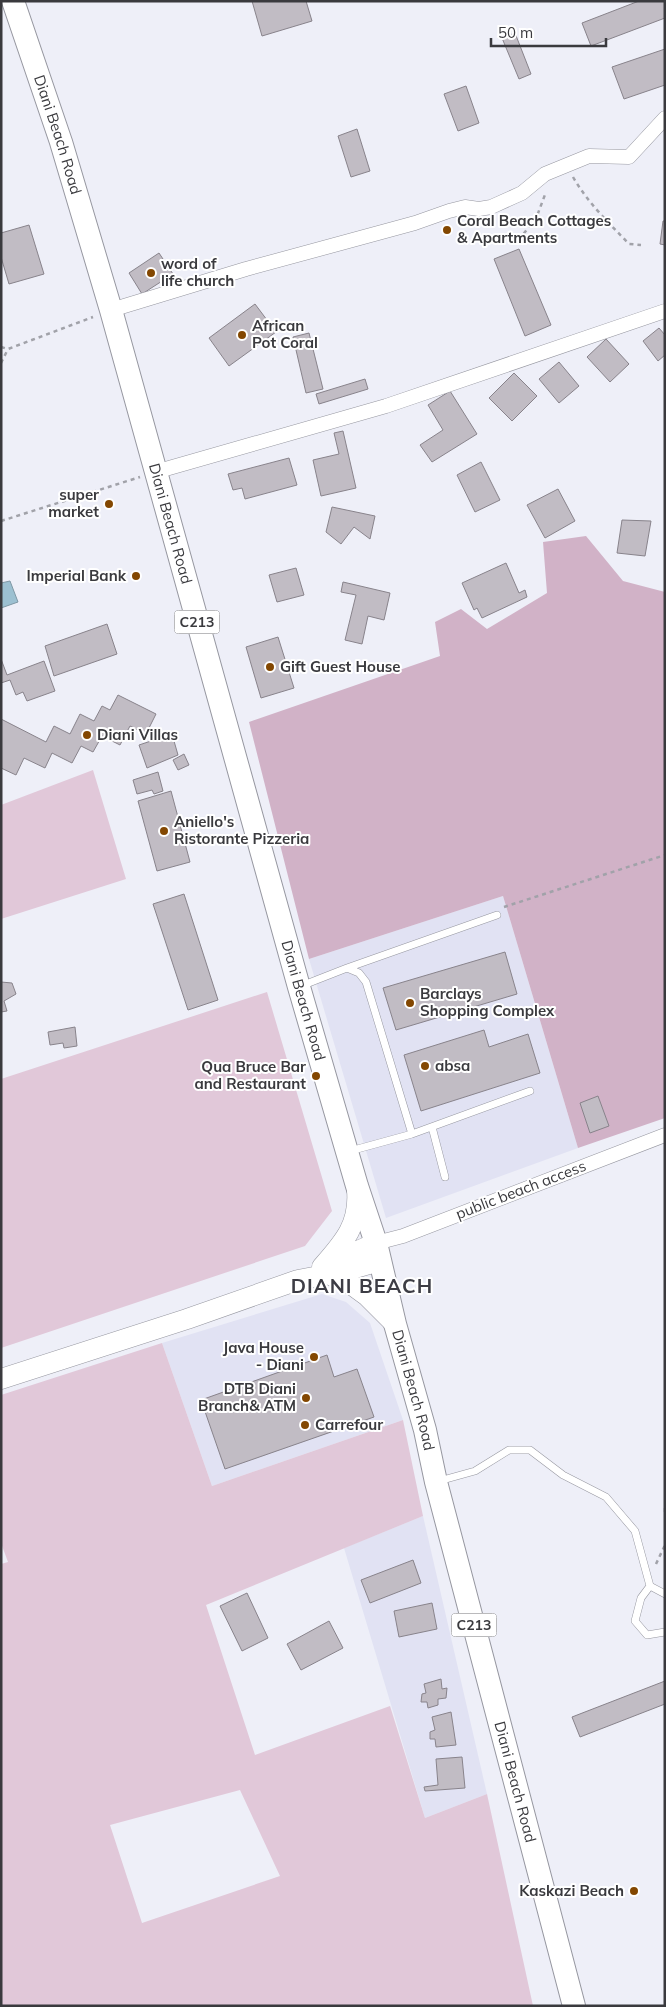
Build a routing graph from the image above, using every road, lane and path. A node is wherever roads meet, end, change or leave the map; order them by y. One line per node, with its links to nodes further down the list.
1 (13, 1): 7 (main road, Diani Beach Road / C213)
2 (665, 118): 3 (street)
3 (564, 166): 4 (street); 6 (path)
4 (545, 174): 5 (path); 7 (street)
5 (518, 240)
6 (641, 245)
7 (111, 310): 10 (path); 12 (main road, Diani Beach Road / C213)
8 (665, 311): 12 (street)
9 (1, 347): 10 (path)
10 (8, 349): 11 (path)
11 (1, 362)
12 (155, 472): 13 (path); 16 (main road, Diani Beach Road / C213)
13 (1, 521)
14 (496, 915): 15 (lane)
15 (347, 968): 16 (lane); 19 (lane)
16 (299, 987): 21 (main road, Diani Beach Road / C213)
17 (530, 1091): 18 (lane)
18 (432, 1127): 19 (lane); 22 (lane)
19 (412, 1134): 21 (lane)
20 (665, 1135): 24 (street, public beach access)
21 (348, 1152): 23 (main road, Diani Beach Road / C213)
22 (445, 1176)
23 (357, 1186): 24 (main road, Diani Beach Road / C213); 25 (main road)
24 (378, 1252): 25 (main road); 26 (main road, Diani Beach Road / C213)
25 (325, 1270): 26 (main road); 27 (main road)
26 (395, 1324): 28 (main road, Diani Beach Road / C213)
27 (1, 1379)
28 (436, 1482): 32 (lane); 36 (main road, Diani Beach Road / C213)
29 (665, 1508): 30 (path)
30 (665, 1516)
31 (665, 1545): 32 (path)
32 (643, 1568): 33 (lane)
33 (650, 1586): 34 (lane); 35 (lane)
34 (665, 1594)
35 (665, 1632)
36 (574, 2006)

